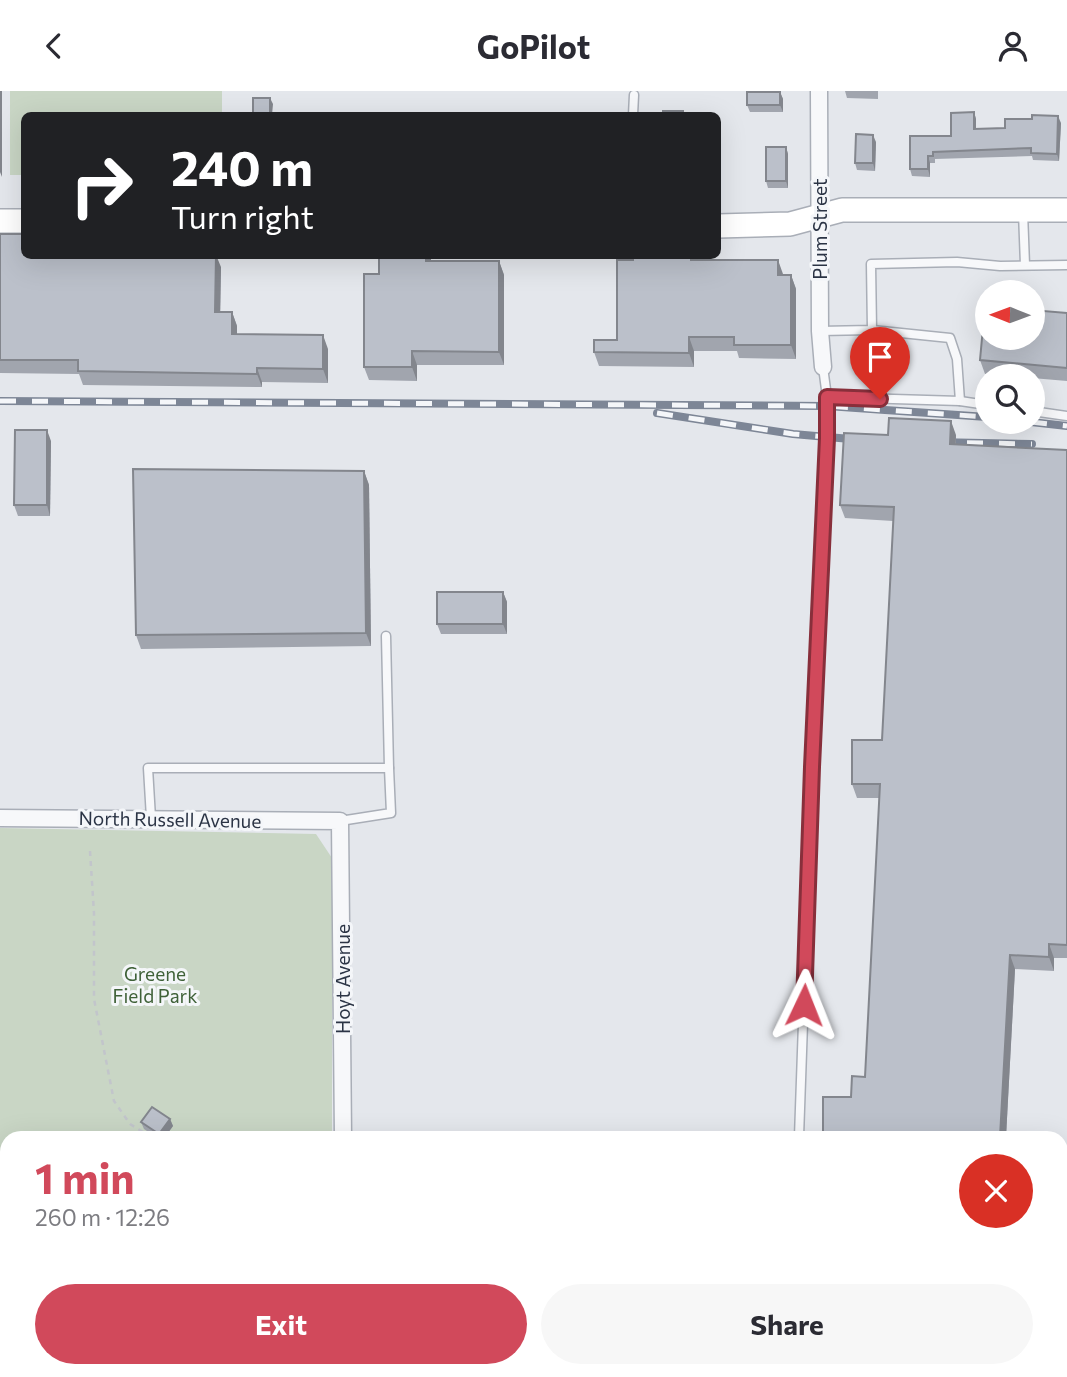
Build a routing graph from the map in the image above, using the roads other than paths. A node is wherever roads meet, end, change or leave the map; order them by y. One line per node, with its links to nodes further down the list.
1 (819, 91): 6 (street, Plum Street)
2 (634, 95): 3 (lane)
3 (633, 112)
4 (1023, 210): 5 (street); 6 (street); 10 (lane)
5 (1067, 211)
6 (819, 216): 9 (street); 13 (street, Plum Street)
7 (0, 221): 8 (street)
8 (21, 221)
9 (721, 226)
10 (1026, 265): 11 (lane); 12 (lane)
11 (1067, 265)
12 (872, 330): 13 (lane); 16 (lane)
13 (820, 331): 14 (street, Plum Street)
14 (823, 367): 15 (lane)
15 (827, 397): 16 (lane); 26 (lane)
16 (960, 401): 17 (lane)
17 (975, 403)
18 (1045, 413): 19 (lane)
19 (1067, 416)
20 (386, 636): 21 (lane)
21 (390, 768): 23 (lane); 24 (lane)
22 (0, 818): 23 (street, North Russell Avenue)
23 (151, 818): 24 (street, North Russell Avenue)
24 (340, 821): 25 (street, Hoyt Avenue)
25 (337, 1131)
26 (799, 1131)

